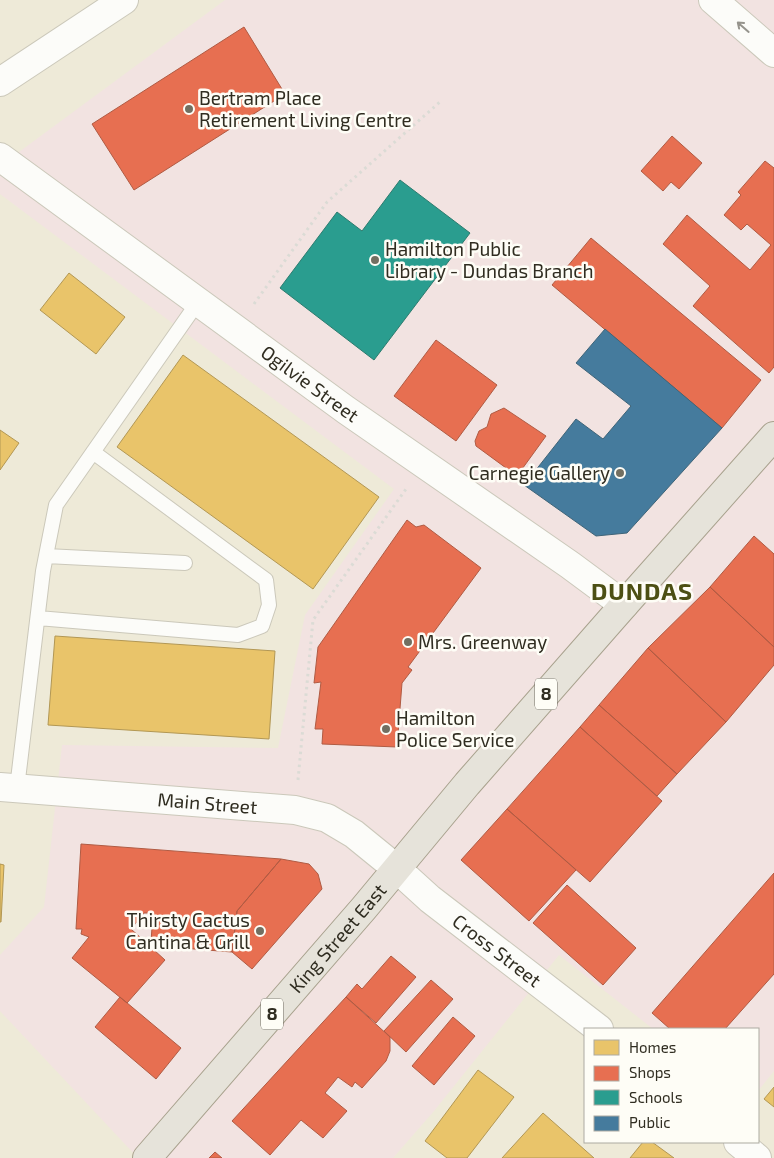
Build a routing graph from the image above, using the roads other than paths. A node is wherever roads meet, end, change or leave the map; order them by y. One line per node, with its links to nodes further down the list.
1 (124, 0): 4 (main road)
2 (714, 0): 3 (main road, one-way to 2)
3 (774, 53)
4 (0, 82)
5 (0, 156): 6 (main road, Ogilvie Street)
6 (198, 302): 8 (lane); 11 (main road, Ogilvie Street)
7 (774, 436): 11 (main road, 8)
8 (93, 452): 9 (lane); 12 (lane)
9 (46, 556): 10 (lane); 12 (lane)
10 (184, 563)
11 (624, 605): 14 (main road, King Street East / 8)
12 (38, 618): 13 (lane)
13 (8, 788): 14 (main road, Main Street)
14 (397, 869): 15 (main road, Cross Street); 17 (main road, King Street East / 8)
15 (598, 1028)
16 (739, 1143): 18 (main road)
17 (147, 1158)
18 (757, 1158)

